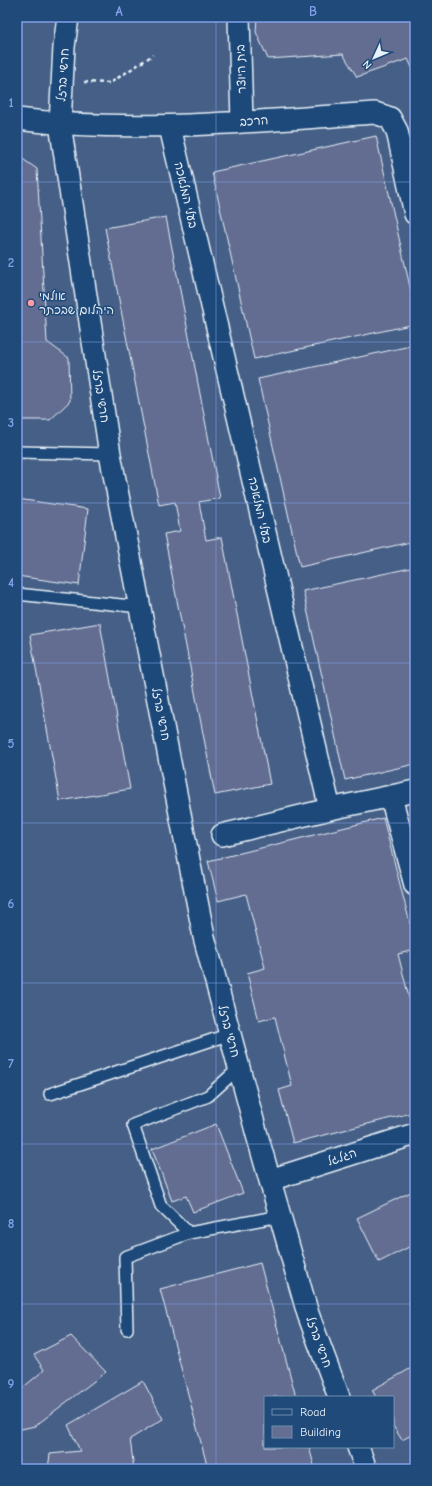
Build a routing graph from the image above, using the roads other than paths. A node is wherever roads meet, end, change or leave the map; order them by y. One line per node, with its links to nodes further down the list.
1 (68, 17): 5 (street, חרשי ברזל)
2 (239, 18): 4 (street, בית היוצר)
3 (17, 119): 5 (street, הרכב)
4 (242, 122): 6 (street, הרכב); 7 (street, הרכב)
5 (60, 124): 6 (street, הרכב); 9 (street, חרשי ברזל)
6 (170, 127): 14 (street, בעלי המלאכה)
7 (415, 214)
8 (17, 452): 9 (lane)
9 (110, 454): 11 (street, חרשי ברזל)
10 (17, 594): 11 (lane)
11 (140, 607): 17 (street, חרשי ברזל)
12 (415, 791): 13 (street)
13 (391, 797): 14 (street); 16 (street)
14 (330, 809): 15 (street)
15 (222, 836)
16 (415, 885)
17 (230, 1034): 18 (street, חרשי ברזל); 19 (lane)
18 (239, 1068): 21 (street, חרשי ברזל); 23 (lane)
19 (50, 1094)
20 (415, 1134): 21 (street, הגלגל)
21 (270, 1180): 22 (street, חרשי ברזל)
22 (280, 1216): 23 (lane); 25 (street, חרשי ברזל)
23 (189, 1233): 24 (lane)
24 (127, 1329)
25 (339, 1396)
26 (358, 1448): 27 (street)
27 (366, 1469)

